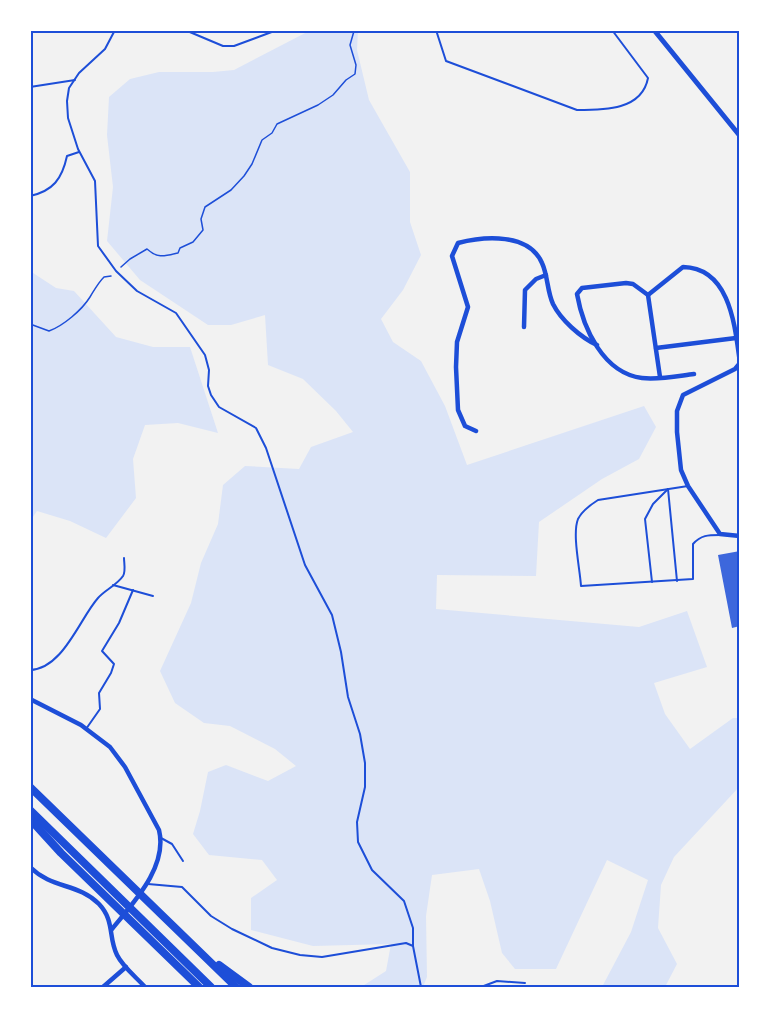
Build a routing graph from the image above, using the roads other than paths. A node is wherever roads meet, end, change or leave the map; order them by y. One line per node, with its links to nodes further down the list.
1 (115, 30): 7 (lane)
2 (185, 30): 3 (lane)
3 (277, 30)
4 (435, 30): 5 (lane)
5 (612, 30)
6 (654, 30): 9 (street)
7 (75, 80): 8 (lane); 10 (lane)
8 (30, 87)
9 (740, 136)
10 (79, 152): 11 (lane); 45 (lane)
11 (30, 196)
12 (546, 275): 14 (street); 16 (street); 20 (street)
13 (648, 295): 15 (street); 16 (street); 17 (street)
14 (524, 327)
15 (736, 338): 17 (street); 21 (street)
16 (597, 345): 19 (street)
17 (656, 348): 19 (street)
18 (694, 374): 19 (street)
19 (660, 377)
20 (476, 431)
21 (688, 486): 22 (lane); 23 (street)
22 (668, 489): 26 (lane); 27 (lane); 27 (lane)
23 (728, 535): 24 (street); 26 (lane)
24 (740, 536)
25 (124, 558): 28 (lane)
26 (677, 581): 27 (lane)
27 (652, 582)
28 (113, 585): 29 (lane); 31 (lane)
29 (133, 590): 30 (lane); 33 (lane)
30 (153, 596)
31 (30, 670)
32 (30, 699): 33 (street)
33 (86, 729): 37 (street)
34 (30, 787): 46 (highway)
35 (30, 810): 44 (highway)
36 (30, 819): 44 (highway)
37 (161, 838): 38 (lane); 40 (street)
38 (183, 861)
39 (30, 867): 43 (street)
40 (148, 884): 43 (street); 45 (lane)
41 (30, 895): 42 (lane)
42 (30, 910)
43 (112, 929): 47 (street)
44 (148, 931): 51 (highway); 52 (highway)
45 (413, 946): 55 (lane)
46 (196, 948): 53 (highway); 54 (highway)
47 (126, 967): 49 (street); 50 (street)
48 (525, 983): 56 (lane)
49 (103, 987)
50 (145, 987)
51 (199, 987)
52 (211, 987)
53 (236, 987)
54 (249, 987)
55 (421, 987)
56 (481, 987)

